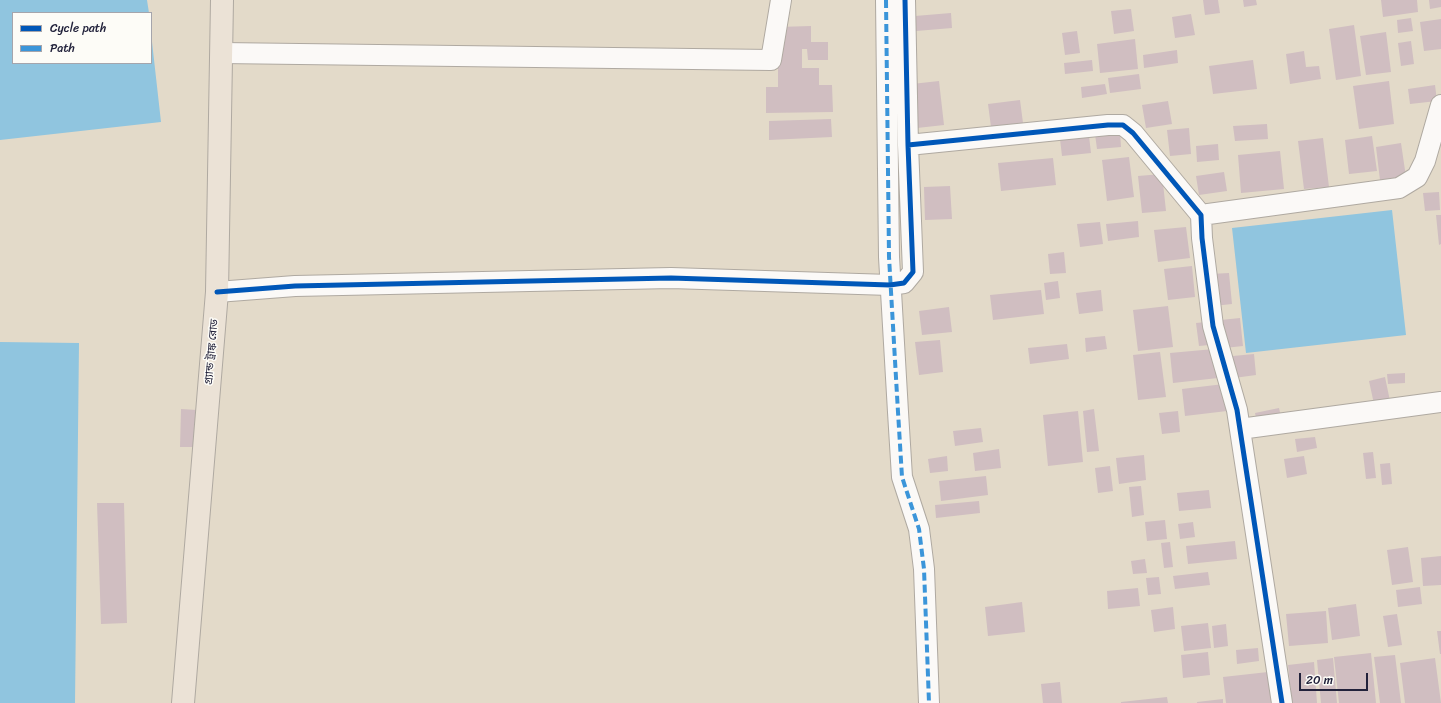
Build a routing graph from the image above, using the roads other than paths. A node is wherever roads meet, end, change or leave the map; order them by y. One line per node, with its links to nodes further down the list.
1 (222, 0): 5 (highway, গ্র্যান্ড ট্রাঙ্ক রোড)
2 (781, 0): 5 (street)
3 (886, 0): 9 (street)
4 (905, 0): 7 (street)
5 (221, 53): 10 (highway, গ্র্যান্ড ট্রাঙ্ক রোড)
6 (1441, 105): 8 (street)
7 (908, 145): 8 (street); 9 (street)
8 (1201, 215): 12 (street)
9 (890, 285): 10 (street); 14 (street)
10 (217, 292): 13 (highway, গ্র্যান্ড ট্রাঙ্ক রোড)
11 (1441, 402): 12 (street)
12 (1240, 429): 15 (street)
13 (183, 703)
14 (929, 703)
15 (1282, 703)

